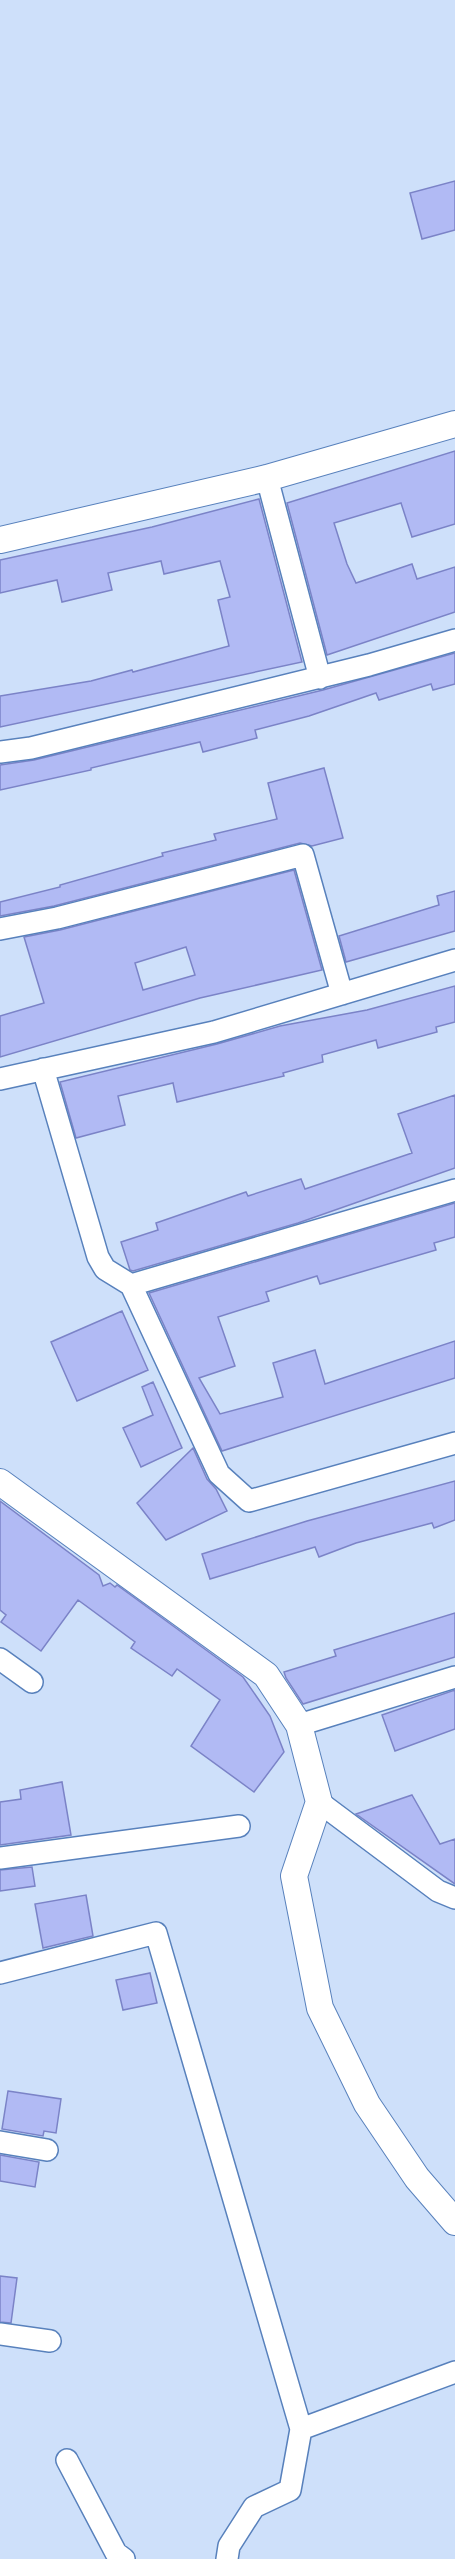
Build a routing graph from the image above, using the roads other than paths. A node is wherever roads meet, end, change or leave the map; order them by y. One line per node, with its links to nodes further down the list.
1 (455, 424): 2 (street)
2 (267, 478): 3 (street); 5 (street)
3 (0, 540)
4 (455, 640): 5 (street)
5 (320, 678): 6 (street)
6 (0, 752)
7 (0, 929): 9 (street)
8 (455, 960): 9 (street)
9 (342, 994): 10 (street)
10 (43, 1069): 11 (street); 13 (street)
11 (0, 1079)
12 (455, 1190): 13 (street)
13 (131, 1285): 14 (street)
14 (455, 1443)
15 (0, 1482): 19 (street)
16 (0, 1659): 18 (street)
17 (455, 1677): 19 (street)
18 (32, 1682)
19 (299, 1725): 20 (street)
20 (319, 1802): 23 (street); 27 (street)
21 (239, 1827): 22 (street)
22 (0, 1858)
23 (455, 1898)
24 (0, 1973): 31 (street)
25 (0, 2142): 26 (street)
26 (47, 2150)
27 (455, 2222)
28 (0, 2334): 29 (street)
29 (50, 2341)
30 (455, 2372): 31 (street)
31 (301, 2429): 34 (street)
32 (67, 2460): 33 (street)
33 (124, 2559)
34 (227, 2559)

